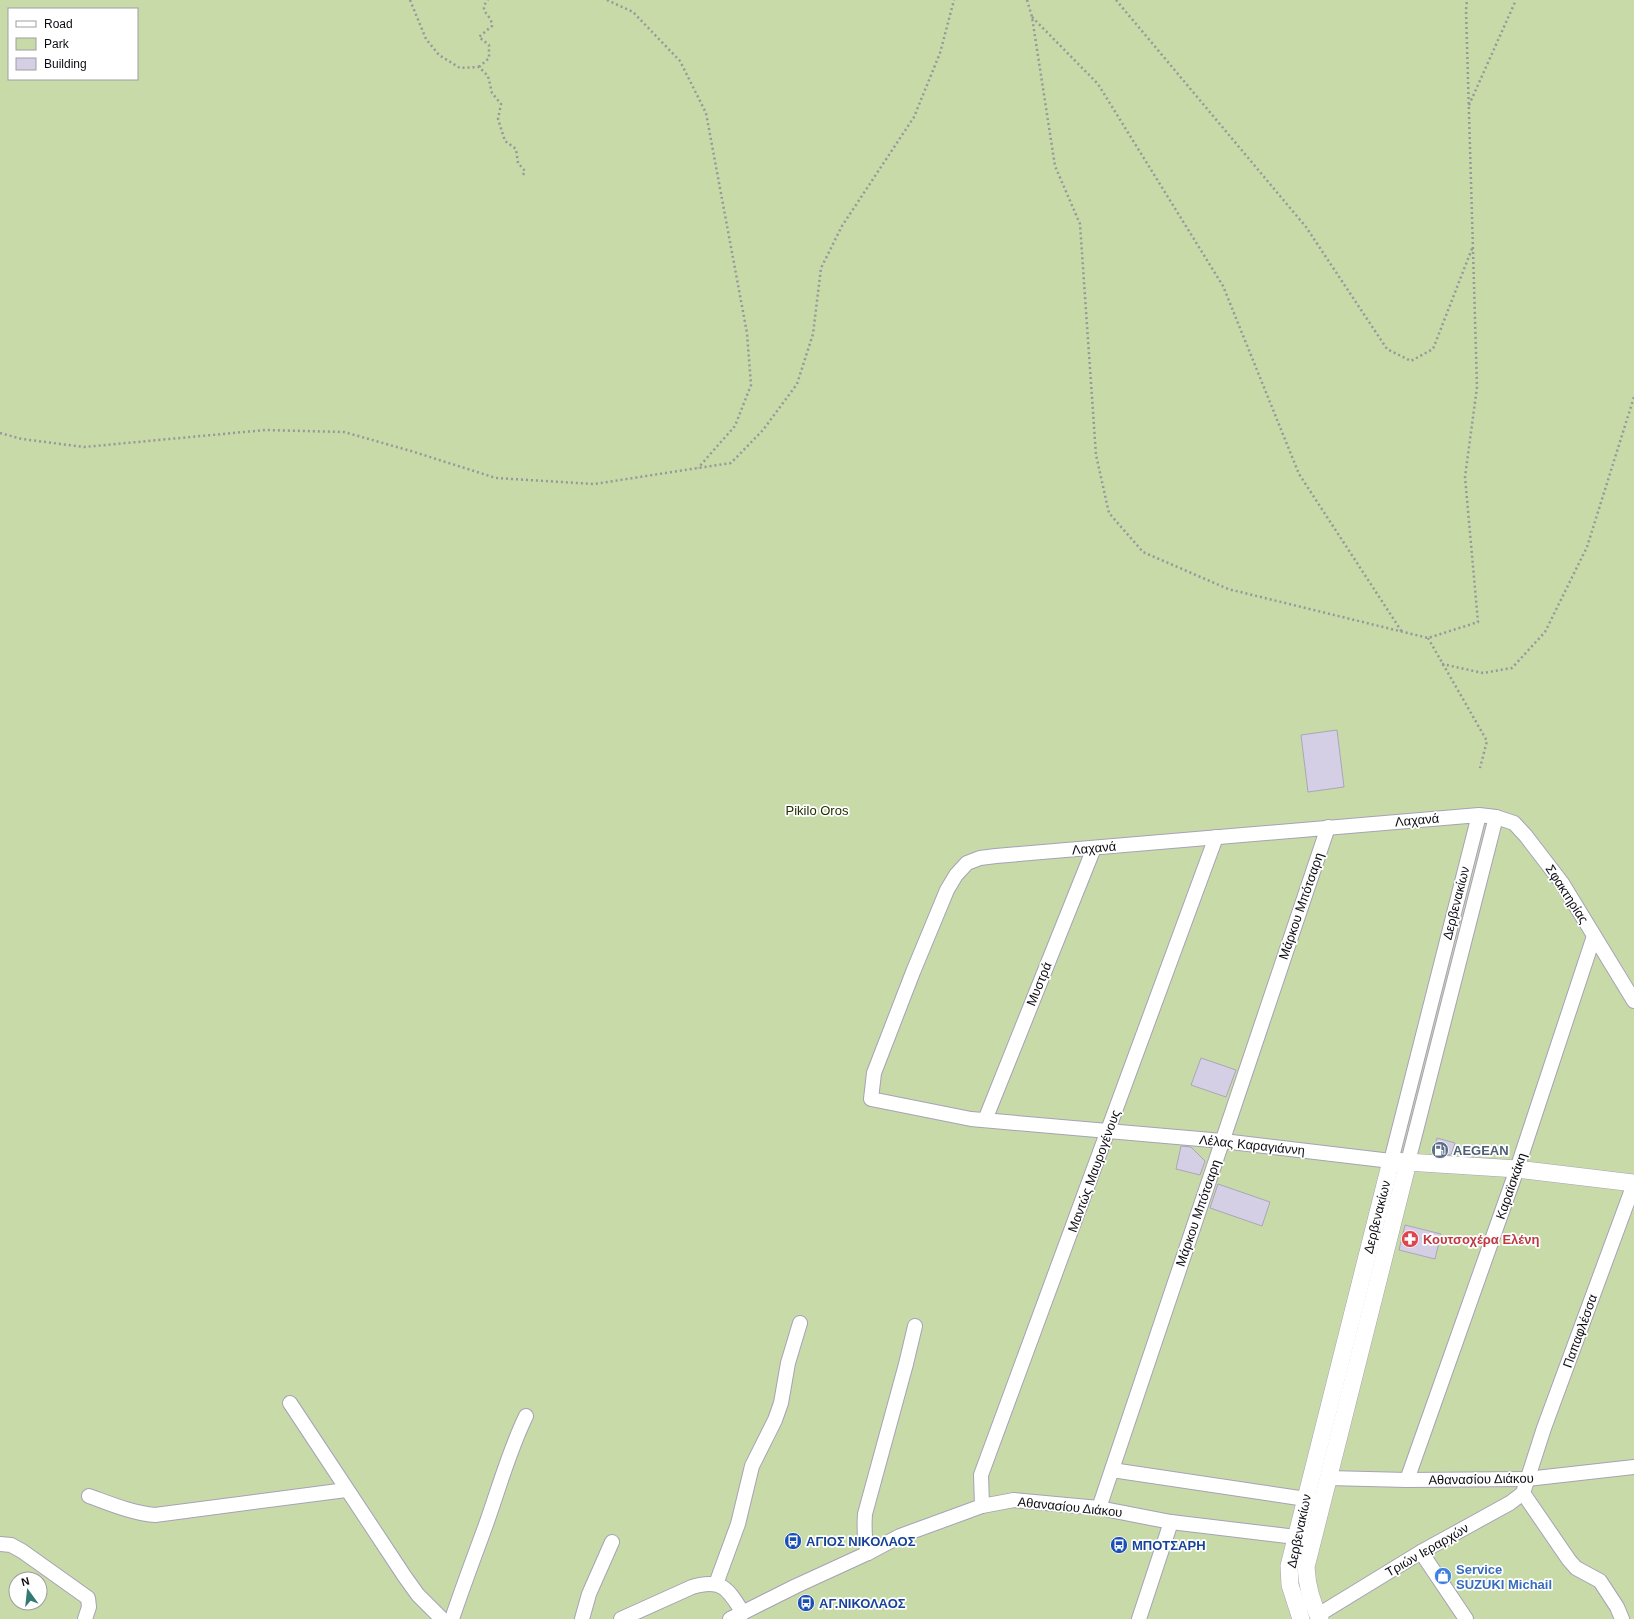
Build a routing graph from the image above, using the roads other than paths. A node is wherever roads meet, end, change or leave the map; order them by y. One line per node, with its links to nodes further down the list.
1 (1478, 815): 2 (street, Σφακτηρίας); 3 (street, Λαχανά); 12 (street, Δερβενακίων)
2 (1496, 817): 6 (street, Σφακτηρίας); 13 (street, Δερβενακίων)
3 (1328, 827): 4 (street, Λαχανά); 11 (street, Μάρκου Μπότσαρη)
4 (1216, 837): 5 (street, Λαχανά); 10 (street, Μαντώς Μαυρογένους)
5 (1094, 848): 8 (street, Λαχανά); 9 (street, Μυστρά)
6 (1594, 936): 7 (street, Σφακτηρίας); 14 (street, Καραϊσκάκη)
7 (1634, 1001)
8 (871, 1099): 9 (street, Λέλας Καραγιάννη)
9 (985, 1120): 10 (street, Λέλας Καραγιάννη)
10 (1109, 1130): 11 (street, Λέλας Καραγιάννη); 30 (street, Μαντώς Μαυρογένους)
11 (1223, 1141): 12 (street, Λέλας Καραγιάννη); 21 (street, Μάρκου Μπότσαρη)
12 (1391, 1161): 13 (street, Λέλας Καραγιάννη); 28 (street, Δερβενακίων)
13 (1408, 1162): 14 (street, Λέλας Καραγιάννη); 22 (street, Δερβενακίων)
14 (1517, 1169): 15 (street, Λέλας Καραγιάννη); 24 (street, Καραϊσκάκη)
15 (1634, 1183): 23 (street, Παπαφλέσσα)
16 (800, 1323): 39 (street)
17 (915, 1326): 38 (street)
18 (290, 1403): 25 (street)
19 (526, 1416): 44 (street)
20 (1634, 1467): 23 (street, Αθανασίου Διάκου)
21 (1112, 1470): 28 (street); 31 (street, Μάρκου Μπότσαρη)
22 (1328, 1478): 24 (street, Αθανασίου Διάκου); 29 (street, Δερβενακίων)
23 (1527, 1479): 24 (street, Αθανασίου Διάκου); 26 (street)
24 (1407, 1480)
25 (346, 1490): 27 (street); 43 (street)
26 (1523, 1493): 37 (street, Τριών Ιεραρχών); 50 (street)
27 (89, 1496)
28 (1306, 1499): 29 (street); 33 (street, Δερβενακίων)
29 (1322, 1504): 35 (street, Δερβενακίων)
30 (982, 1506): 31 (street, Αθανασίου Διάκου); 38 (street, Αθανασίου Διάκου)
31 (1099, 1508): 32 (street, Αθανασίου Διάκου)
32 (1171, 1522): 33 (street, Αθανασίου Διάκου); 47 (street)
33 (1296, 1537): 35 (street, Αθανασίου Διάκου); 48 (street, Δερβενακίων)
34 (612, 1542): 45 (street)
35 (1313, 1542): 41 (street, Δερβενακίων)
36 (0, 1544): 42 (street)
37 (1421, 1552): 41 (street, Τριών Ιεραρχών); 49 (street)
38 (868, 1553): 40 (street, Αθανασίου Διάκου)
39 (716, 1584): 40 (street); 46 (street)
40 (736, 1616)
41 (1319, 1617)
42 (85, 1619)
43 (442, 1619)
44 (452, 1619)
45 (582, 1619)
46 (621, 1619)
47 (1139, 1619)
48 (1301, 1619)
49 (1466, 1619)
50 (1622, 1619)

